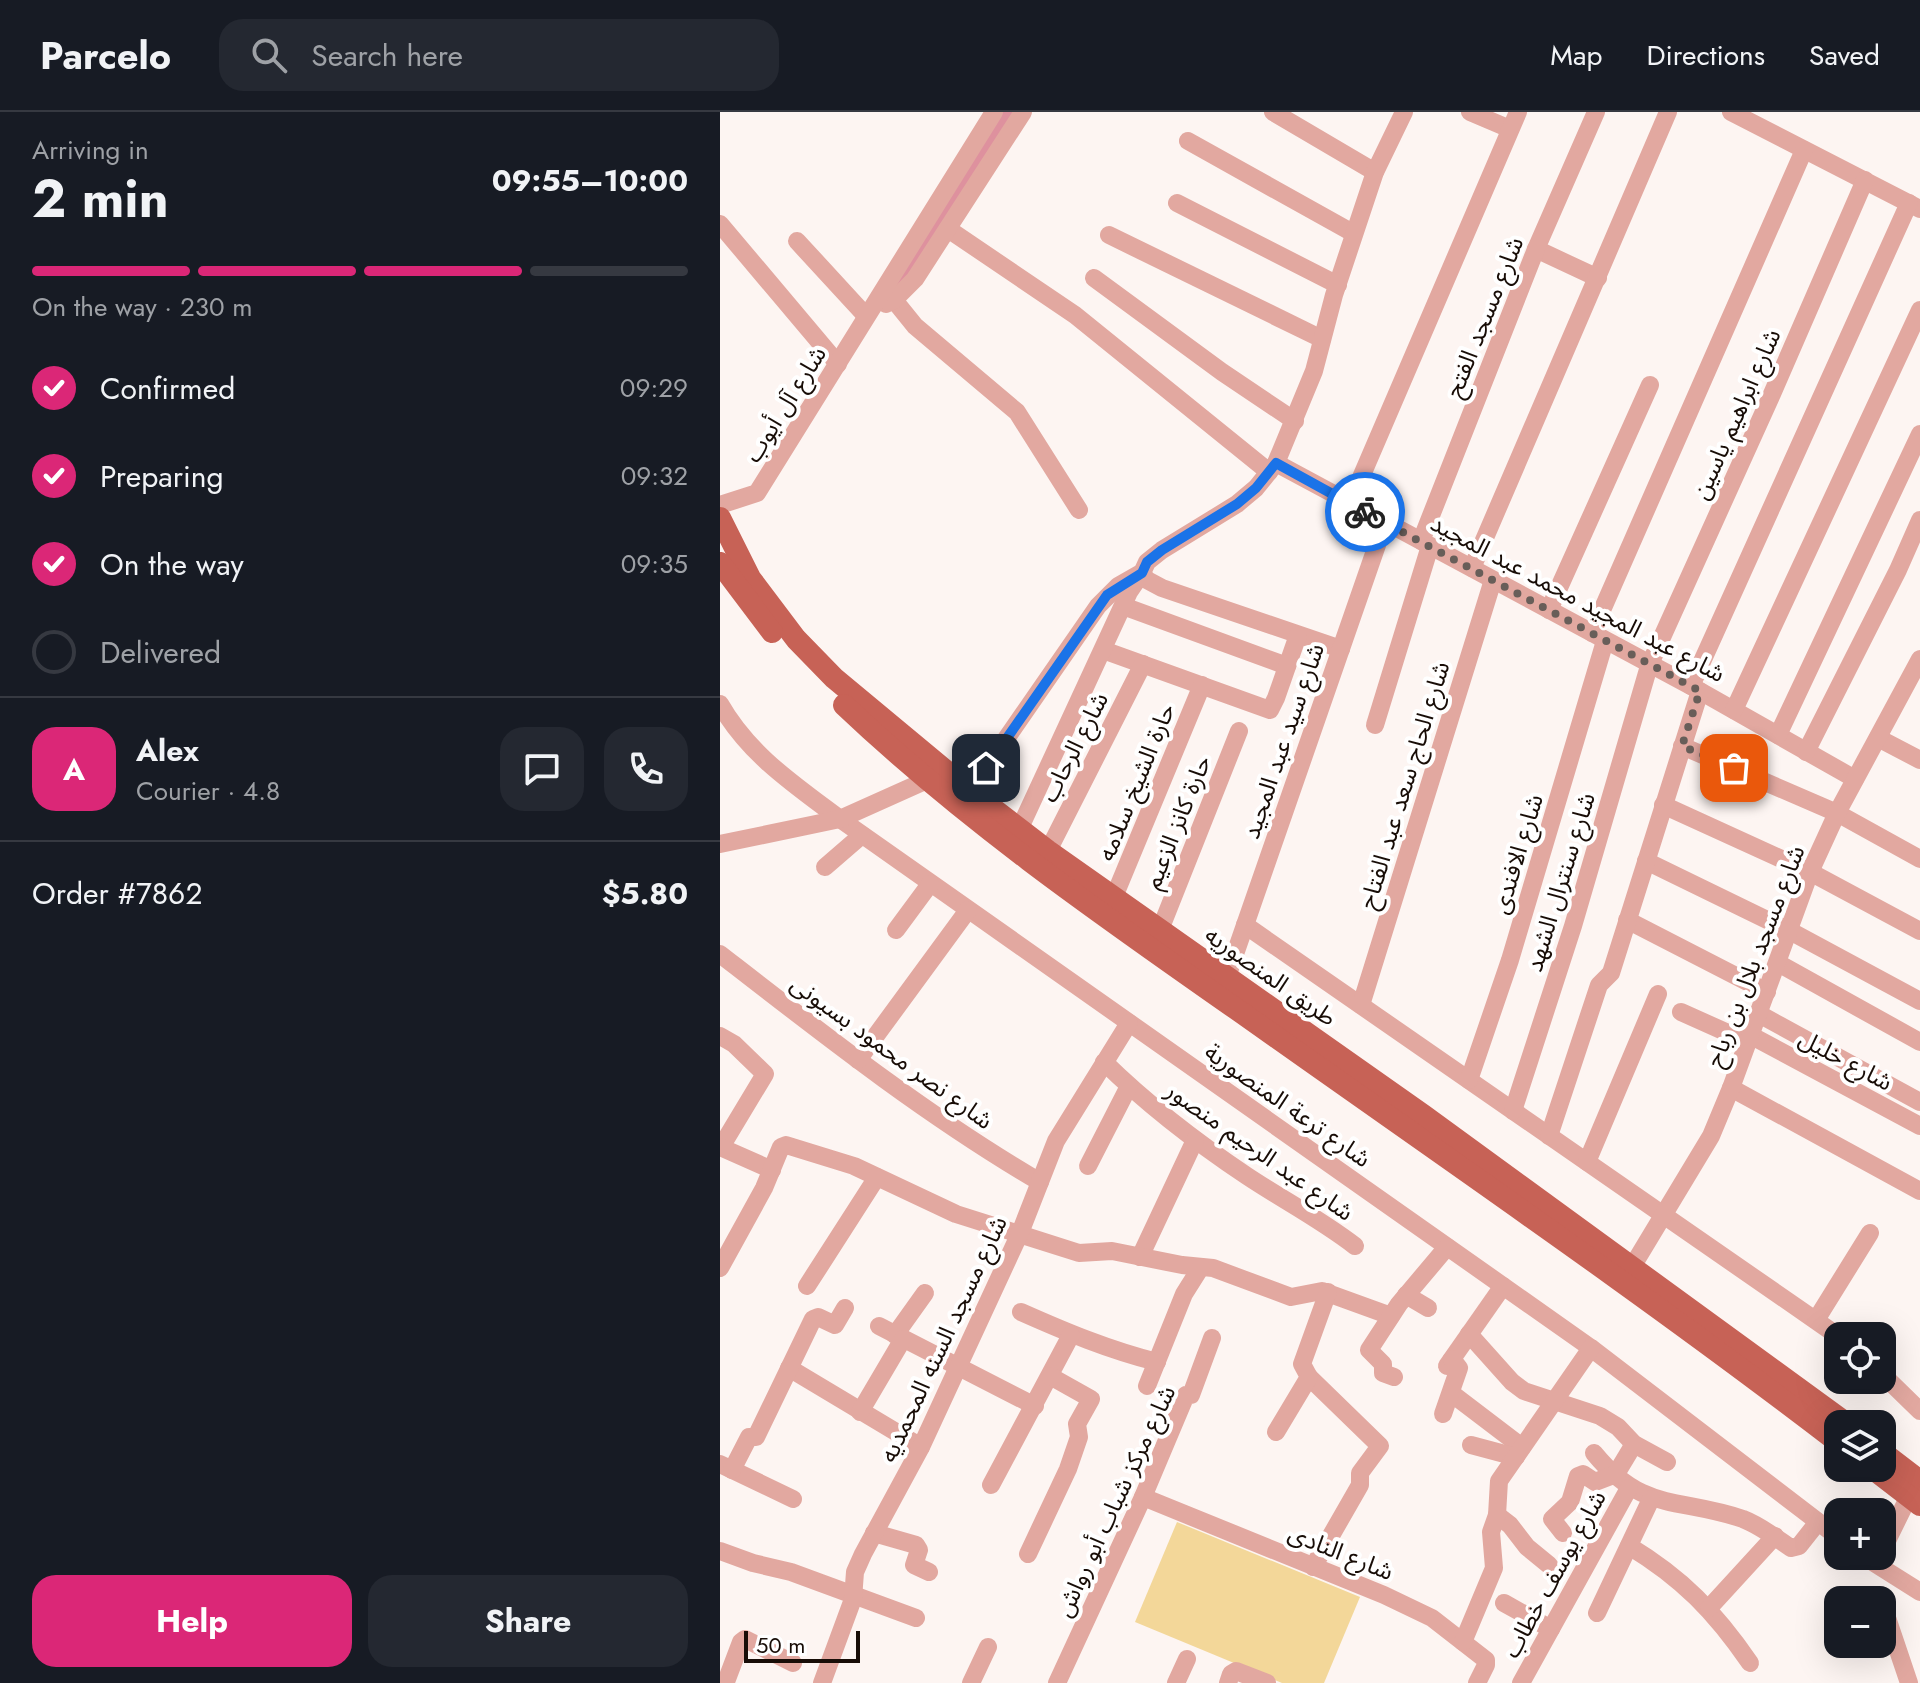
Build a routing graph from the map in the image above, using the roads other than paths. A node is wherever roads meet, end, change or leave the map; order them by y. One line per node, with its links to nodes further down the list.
1 (994, 112): 27 (street, شارع آل أيوب)
2 (1023, 112): 17 (street)
3 (1273, 112): 12 (street)
4 (1404, 112): 12 (street)
5 (1470, 112): 9 (street)
6 (1596, 112): 21 (street, شارع مسجد الفتح)
7 (1668, 112): 23 (street)
8 (1731, 112): 11 (street)
9 (1514, 120): 34 (street)
10 (1188, 141): 18 (street)
11 (1804, 150): 13 (street); 48 (street, شارع الافندى)
12 (1375, 172): 18 (street)
13 (1865, 180): 15 (street); 54 (street, شارع ابراهيم ياسين)
14 (1177, 203): 24 (street)
15 (1914, 206): 56 (street)
16 (720, 224): 29 (street)
17 (948, 229): 25 (street); 33 (street, شارع عبد المجيد محمد عبد المجيد)
18 (1353, 233): 24 (street)
19 (1109, 235): 28 (street)
20 (797, 241): 27 (street)
21 (1536, 249): 23 (street); 40 (street, شارع مسجد الفتح)
22 (1094, 278): 31 (street)
23 (1598, 278): 42 (street)
24 (1338, 285): 28 (street)
25 (894, 300): 27 (street); 36 (street)
26 (1920, 310): 58 (street)
27 (870, 311): 29 (street, شارع آل أيوب)
28 (1322, 339): 31 (street)
29 (838, 364): 35 (street, شارع آل أيوب)
30 (1650, 385): 46 (street)
31 (1295, 421): 33 (street)
32 (1920, 434): 61 (street)
33 (1273, 468): 34 (street, شارع عبد المجيد محمد عبد المجيد); 43 (street)
34 (1350, 503): 39 (street, شارع عبد المجيد محمد عبد المجيد)
35 (720, 505)
36 (1079, 510)
37 (720, 518): 68 (main road, طريق المنصوريه)
38 (1920, 520): 64 (street)
39 (1385, 522): 40 (street, شارع عبد المجيد محمد عبد المجيد); 49 (street, شارع سيد عبد المجيد)
40 (1425, 544): 42 (street, شارع عبد المجيد محمد عبد المجيد); 59 (street, شارع مسجد الفتح)
41 (720, 563): 67 (main road, طريق المنصوريه)
42 (1472, 568): 44 (street, شارع عبد المجيد محمد عبد المجيد)
43 (1142, 573): 45 (street); 47 (street); 68 (street)
44 (1493, 580): 46 (street, شارع عبد المجيد محمد عبد المجيد); 95 (street, شارع الحاج سعد عبد الفتاح)
45 (1123, 606): 50 (street); 53 (street)
46 (1549, 610): 48 (street, شارع عبد المجيد محمد عبد المجيد)
47 (1298, 635): 49 (street); 53 (street)
48 (1599, 637): 54 (street, شارع عبد المجيد محمد عبد المجيد); 104 (street, شارع الافندى)
49 (1341, 649): 84 (street, شارع سيد عبد المجيد)
50 (1103, 650): 52 (street); 72 (street)
51 (1920, 659): 62 (street, شارع مسجد بلال بن رباح)
52 (1143, 664): 55 (street); 75 (street, شارع الرحاب)
53 (1287, 666): 55 (street)
54 (1649, 666): 56 (street, شارع عبد المجيد محمد عبد المجيد); 108 (street, شارع سنترال الشهد)
55 (1202, 685): 81 (street, حارة الشيخ سلامه)
56 (1695, 688): 58 (street, شارع عبد المجيد محمد عبد المجيد); 63 (street)
57 (720, 704): 71 (street, شارع ترعة المنصورية)
58 (1734, 710): 61 (street, شارع عبد المجيد محمد عبد المجيد)
59 (1375, 725)
60 (1239, 731): 86 (street, حارة كانز الزعيم)
61 (1778, 735): 64 (street, شارع عبد المجيد محمد عبد المجيد)
62 (1878, 738): 65 (street); 66 (street, شارع مسجد بلال بن رباح)
63 (1682, 746): 69 (street); 70 (street)
64 (1806, 752): 66 (street, شارع عبد المجيد محمد عبد المجيد)
65 (1920, 760)
66 (1855, 779): 70 (street, شارع مسجد بلال بن رباح)
67 (917, 785): 71 (street); 109 (main road, طريق المنصوريه)
68 (970, 791): 72 (main road, طريق المنصوريه)
69 (1663, 805): 77 (street); 79 (street)
70 (1837, 813): 76 (street); 79 (street, شارع مسجد بلال بن رباح)
71 (840, 819): 73 (street, شارع ترعة المنصورية); 74 (street)
72 (1019, 830): 75 (main road, طريق المنصوريه)
73 (862, 835): 78 (street); 80 (street, شارع ترعة المنصورية)
74 (720, 844)
75 (1048, 851): 81 (main road, طريق المنصوريه)
76 (1920, 859)
77 (1646, 861): 83 (street); 87 (street)
78 (825, 867)
79 (1810, 872): 87 (street, شارع مسجد بلال بن رباح); 88 (street)
80 (930, 884): 82 (street, شارع ترعة المنصورية); 85 (street)
81 (1114, 897): 86 (main road, طريق المنصوريه)
82 (968, 910): 98 (street, شارع ترعة المنصورية); 102 (street)
83 (1627, 920): 92 (street); 111 (street)
84 (1245, 925): 91 (street, شارع سيد عبد المجيد); 95 (street)
85 (896, 930)
86 (1160, 930): 91 (main road, طريق المنصوريه)
87 (1790, 931): 90 (street, شارع مسجد بلال بن رباح); 94 (street)
88 (1920, 931)
89 (720, 954): 102 (street, شارع نصر محمود بسيونى)
90 (1778, 963): 92 (street, شارع مسجد بلال بن رباح); 101 (street)
91 (1227, 977): 109 (main road, طريق المنصوريه)
92 (1767, 992): 97 (street, شارع مسجد بلال بن رباح)
93 (1658, 994): 114 (street)
94 (1920, 1001)
95 (1361, 1005): 104 (street)
96 (1681, 1012): 100 (street, شارع خليل)
97 (1759, 1014): 100 (street, شارع مسجد بلال بن رباح); 107 (street)
98 (1129, 1023): 103 (street, شارع مسجد السنه المحمديه); 124 (street, شارع ترعة المنصورية)
99 (720, 1036): 113 (street)
100 (1749, 1038): 106 (street, شارع مسجد بلال بن رباح); 110 (street, شارع خليل)
101 (1920, 1042)
102 (858, 1060): 118 (street, شارع نصر محمود بسيونى)
103 (1104, 1062): 105 (street, شارع عبد الرحيم منصور); 118 (street, شارع مسجد السنه المحمديه)
104 (1469, 1080): 108 (street)
105 (1129, 1086): 112 (street, شارع عبد الرحيم منصور); 115 (street)
106 (1731, 1088): 119 (street); 120 (street, شارع مسجد بلال بن رباح)
107 (1920, 1102)
108 (1513, 1111): 111 (street)
109 (1416, 1123): 128 (main road, طريق المنصوريه); 160 (main road, طريق المنصوريه)
110 (1920, 1126)
111 (1549, 1136): 114 (street)
112 (1195, 1140): 123 (street, شارع عبد الرحيم منصور); 126 (street)
113 (721, 1147): 116 (street)
114 (1587, 1162): 120 (street)
115 (1088, 1166)
116 (772, 1170): 117 (street); 125 (street)
117 (877, 1177): 121 (street); 129 (street)
118 (1040, 1182): 121 (street, شارع مسجد السنه المحمديه)
119 (1920, 1191)
120 (1663, 1215): 128 (street, شارع مسجد بلال بن رباح); 138 (street)
121 (1020, 1233): 126 (street); 147 (street, شارع مسجد السنه المحمديه)
122 (1870, 1233): 138 (street)
123 (1355, 1246)
124 (1447, 1247): 130 (street, شارع ترعة المنصورية); 133 (street)
125 (723, 1256)
126 (1140, 1257): 127 (street)
127 (1201, 1267): 131 (street); 145 (street)
128 (1632, 1267): 156 (main road, طريق المنصوريه)
129 (807, 1286)
130 (1503, 1286): 141 (street); 144 (street, شارع ترعة المنصورية)
131 (1328, 1292): 137 (street); 149 (street)
132 (925, 1293): 140 (street)
133 (1406, 1295): 135 (street); 137 (street)
134 (845, 1308): 146 (street)
135 (1428, 1308)
136 (1021, 1312): 142 (street)
137 (1391, 1316): 150 (street)
138 (1816, 1320): 139 (street)
139 (1824, 1326)
140 (892, 1333): 147 (street); 158 (street)
141 (1469, 1334): 153 (street); 154 (street)
142 (1071, 1335): 145 (street); 148 (street)
143 (1212, 1338): 175 (street, شارع مركز شباب أبو رواش)
144 (1591, 1348): 154 (street); 179 (street, شارع ترعة المنصورية)
145 (1157, 1362): 151 (street)
146 (789, 1368): 158 (street); 169 (street)
147 (958, 1368): 155 (street); 164 (street, شارع مسجد السنه المحمديه)
148 (1050, 1376): 155 (street); 187 (street)
149 (1309, 1377): 161 (street); 189 (street)
150 (1394, 1377)
151 (1147, 1386)
152 (1896, 1388): 157 (street)
153 (1451, 1393): 159 (street); 165 (street)
154 (1554, 1401): 162 (street); 165 (street)
155 (1035, 1406): 172 (street)
156 (1828, 1410)
157 (1920, 1411)
158 (860, 1412): 164 (street)
159 (1443, 1414)
160 (1824, 1431)
161 (1276, 1432)
162 (1634, 1444): 167 (street); 170 (street)
163 (1471, 1445): 165 (street)
164 (921, 1447): 182 (street, شارع مسجد السنه المحمديه)
165 (1519, 1452): 178 (street)
166 (1594, 1453): 170 (street)
167 (1667, 1462)
168 (1896, 1466): 173 (main road)
169 (726, 1467): 176 (street)
170 (1614, 1475): 174 (street); 183 (street)
171 (1896, 1478): 173 (main road)
172 (991, 1485)
173 (1917, 1487): 180 (street)
174 (1629, 1488): 177 (street); 198 (street, شارع يوسف خطاب)
175 (1143, 1497): 189 (street, شارع النادى); 208 (street, شارع مركز شباب أبو رواش)
176 (793, 1499)
177 (1651, 1499): 184 (street); 185 (street)
178 (1497, 1515): 188 (street); 199 (street)
179 (1818, 1522): 181 (street, شارع ترعة المنصورية); 184 (street)
180 (1896, 1522)
181 (1824, 1526)
182 (874, 1533): 191 (street); 193 (street, شارع مسجد السنه المحمديه)
183 (1563, 1533)
184 (1775, 1536): 195 (street)
185 (1629, 1546): 195 (street); 196 (street)
186 (720, 1551): 193 (street)
187 (1028, 1554)
188 (1549, 1565)
189 (1313, 1567): 199 (street, شارع النادى)
190 (1894, 1570): 192 (street)
191 (929, 1572)
192 (1920, 1592)
193 (854, 1594): 197 (street); 206 (street, شارع مسجد السنه المحمديه)
194 (1504, 1603): 198 (street)
195 (1709, 1608): 204 (street)
196 (1597, 1613)
197 (916, 1618)
198 (1551, 1629): 213 (street, شارع يوسف خطاب)
199 (1463, 1642): 212 (street, شارع النادى)
200 (1896, 1644): 214 (street)
201 (988, 1647): 207 (street)
202 (1187, 1659): 209 (street)
203 (793, 1663): 205 (street)
204 (1750, 1663)
205 (728, 1679)
206 (822, 1683)
207 (971, 1683)
208 (1057, 1683)
209 (1176, 1683)
210 (1228, 1683): 211 (street)
211 (1267, 1683)
212 (1477, 1683)
213 (1521, 1683)
214 (1909, 1683)

